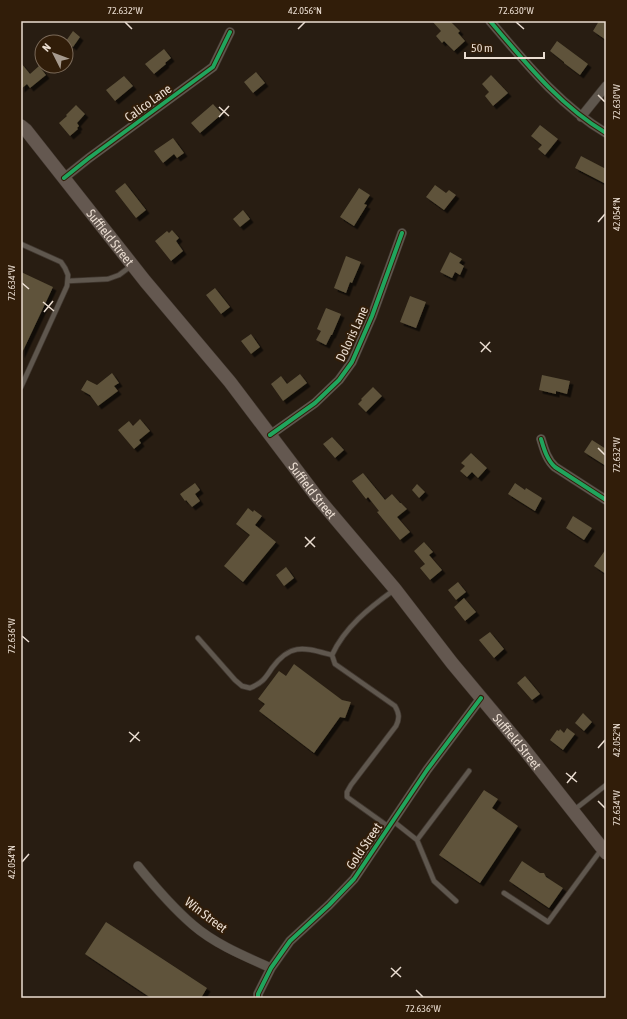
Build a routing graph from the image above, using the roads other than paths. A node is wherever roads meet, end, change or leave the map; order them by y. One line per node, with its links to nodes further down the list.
1 (490, 21): 4 (street)
2 (230, 32): 7 (street, Calico Lane)
3 (606, 86): 4 (street)
4 (581, 117): 6 (street)
5 (21, 126): 7 (main road, Suffield Street)
6 (606, 133)
7 (64, 178): 10 (main road, Suffield Street)
8 (402, 233): 13 (street, Doloris Lane)
9 (21, 244): 11 (lane)
10 (133, 265): 11 (lane); 13 (main road, Suffield Street)
11 (68, 281): 12 (lane)
12 (21, 387)
13 (270, 435): 16 (main road, Suffield Street)
14 (541, 439): 15 (street)
15 (606, 500)
16 (395, 590): 18 (lane); 19 (main road, Suffield Street)
17 (198, 638): 18 (lane)
18 (332, 655): 23 (lane)
19 (481, 698): 22 (main road, Suffield Street); 23 (street, Gold Street)
20 (469, 771): 24 (lane)
21 (606, 785): 22 (lane)
22 (572, 811): 25 (main road, Suffield Street)
23 (391, 824): 24 (lane); 29 (street, Gold Street)
24 (417, 840): 28 (lane)
25 (604, 851): 27 (lane)
26 (138, 866): 29 (street, Win Street)
27 (504, 893)
28 (456, 901)
29 (271, 968): 30 (street, Gold Street)
30 (258, 998)

